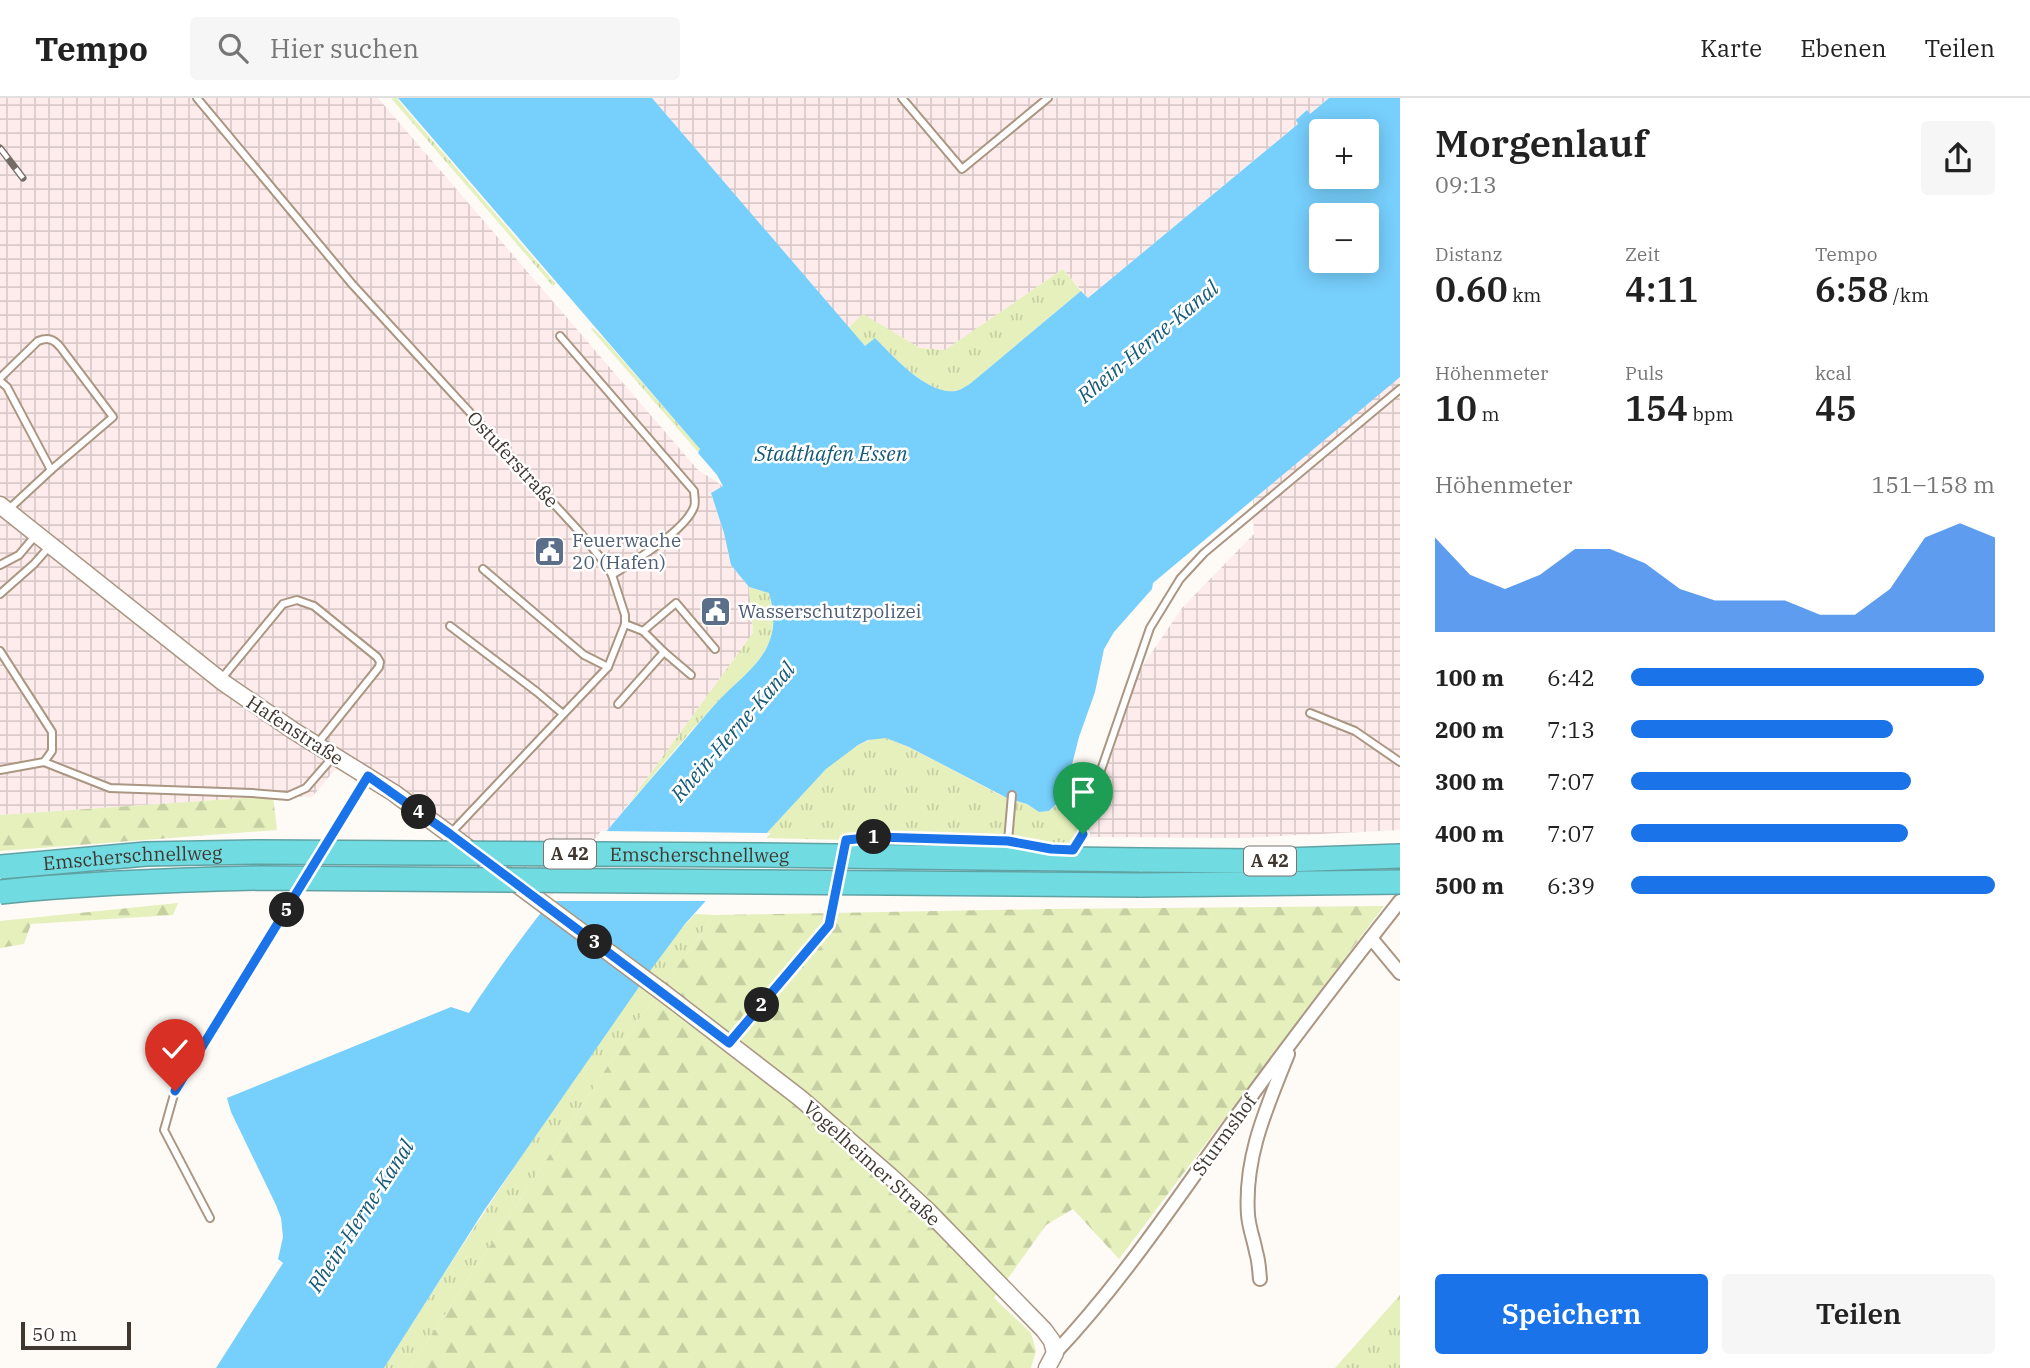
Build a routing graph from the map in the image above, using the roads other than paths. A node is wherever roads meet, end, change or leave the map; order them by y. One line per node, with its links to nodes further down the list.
1 (197, 98): 14 (lane, Ostuferstraße)
2 (912, 98): 4 (lane)
3 (1048, 98): 4 (lane)
4 (904, 100)
5 (560, 336): 14 (lane)
6 (0, 379): 8 (lane); 8 (lane)
7 (1400, 389): 40 (lane)
8 (51, 470): 9 (lane)
9 (4, 508): 10 (street, Hafenstraße)
10 (36, 534): 11 (street, Hafenstraße); 12 (lane)
11 (50, 545): 15 (lane); 26 (street, Hafenstraße)
12 (0, 565)
13 (483, 569): 24 (lane)
14 (612, 575): 16 (lane, Ostuferstraße)
15 (0, 594)
16 (625, 624): 18 (lane); 24 (lane)
17 (450, 626): 29 (lane)
18 (643, 631): 19 (lane); 21 (lane)
19 (715, 649)
20 (0, 651): 22 (lane)
21 (664, 652): 25 (lane); 27 (lane)
22 (9, 664): 23 (lane); 32 (lane)
23 (0, 667)
24 (608, 667): 29 (lane)
25 (691, 675)
26 (220, 680): 30 (street, Hafenstraße); 30 (lane)
27 (618, 704)
28 (1310, 713): 33 (lane)
29 (563, 714): 37 (lane)
30 (317, 745): 31 (street, Hafenstraße)
31 (334, 755): 32 (lane); 35 (street, Hafenstraße)
32 (44, 762): 34 (lane)
33 (1400, 762)
34 (0, 770)
35 (368, 776): 37 (street, Hafenstraße); 42 (lane)
36 (1012, 795): 38 (lane)
37 (450, 834): 50 (street, Hafenstraße)
38 (1008, 841): 39 (lane); 52 (lane)
39 (1051, 849)
40 (1062, 850)
41 (1400, 856): 43 (highway, Emscherschnellweg / A 42, bridge)
42 (317, 860)
43 (0, 867)
44 (310, 872): 53 (lane)
45 (1391, 882): 46 (highway, Emscherschnellweg / A 42, bridge)
46 (0, 892)
47 (1400, 901): 48 (street, Sturmshof)
48 (1371, 938): 49 (street); 51 (street, Sturmshof)
49 (1400, 973)
50 (666, 995): 52 (street, Vogelheimer Straße)
51 (1296, 1034): 54 (street); 55 (street, Sturmshof)
52 (729, 1043): 55 (street, Vogelheimer Straße)
53 (211, 1218)
54 (1260, 1279)
55 (1051, 1361)

